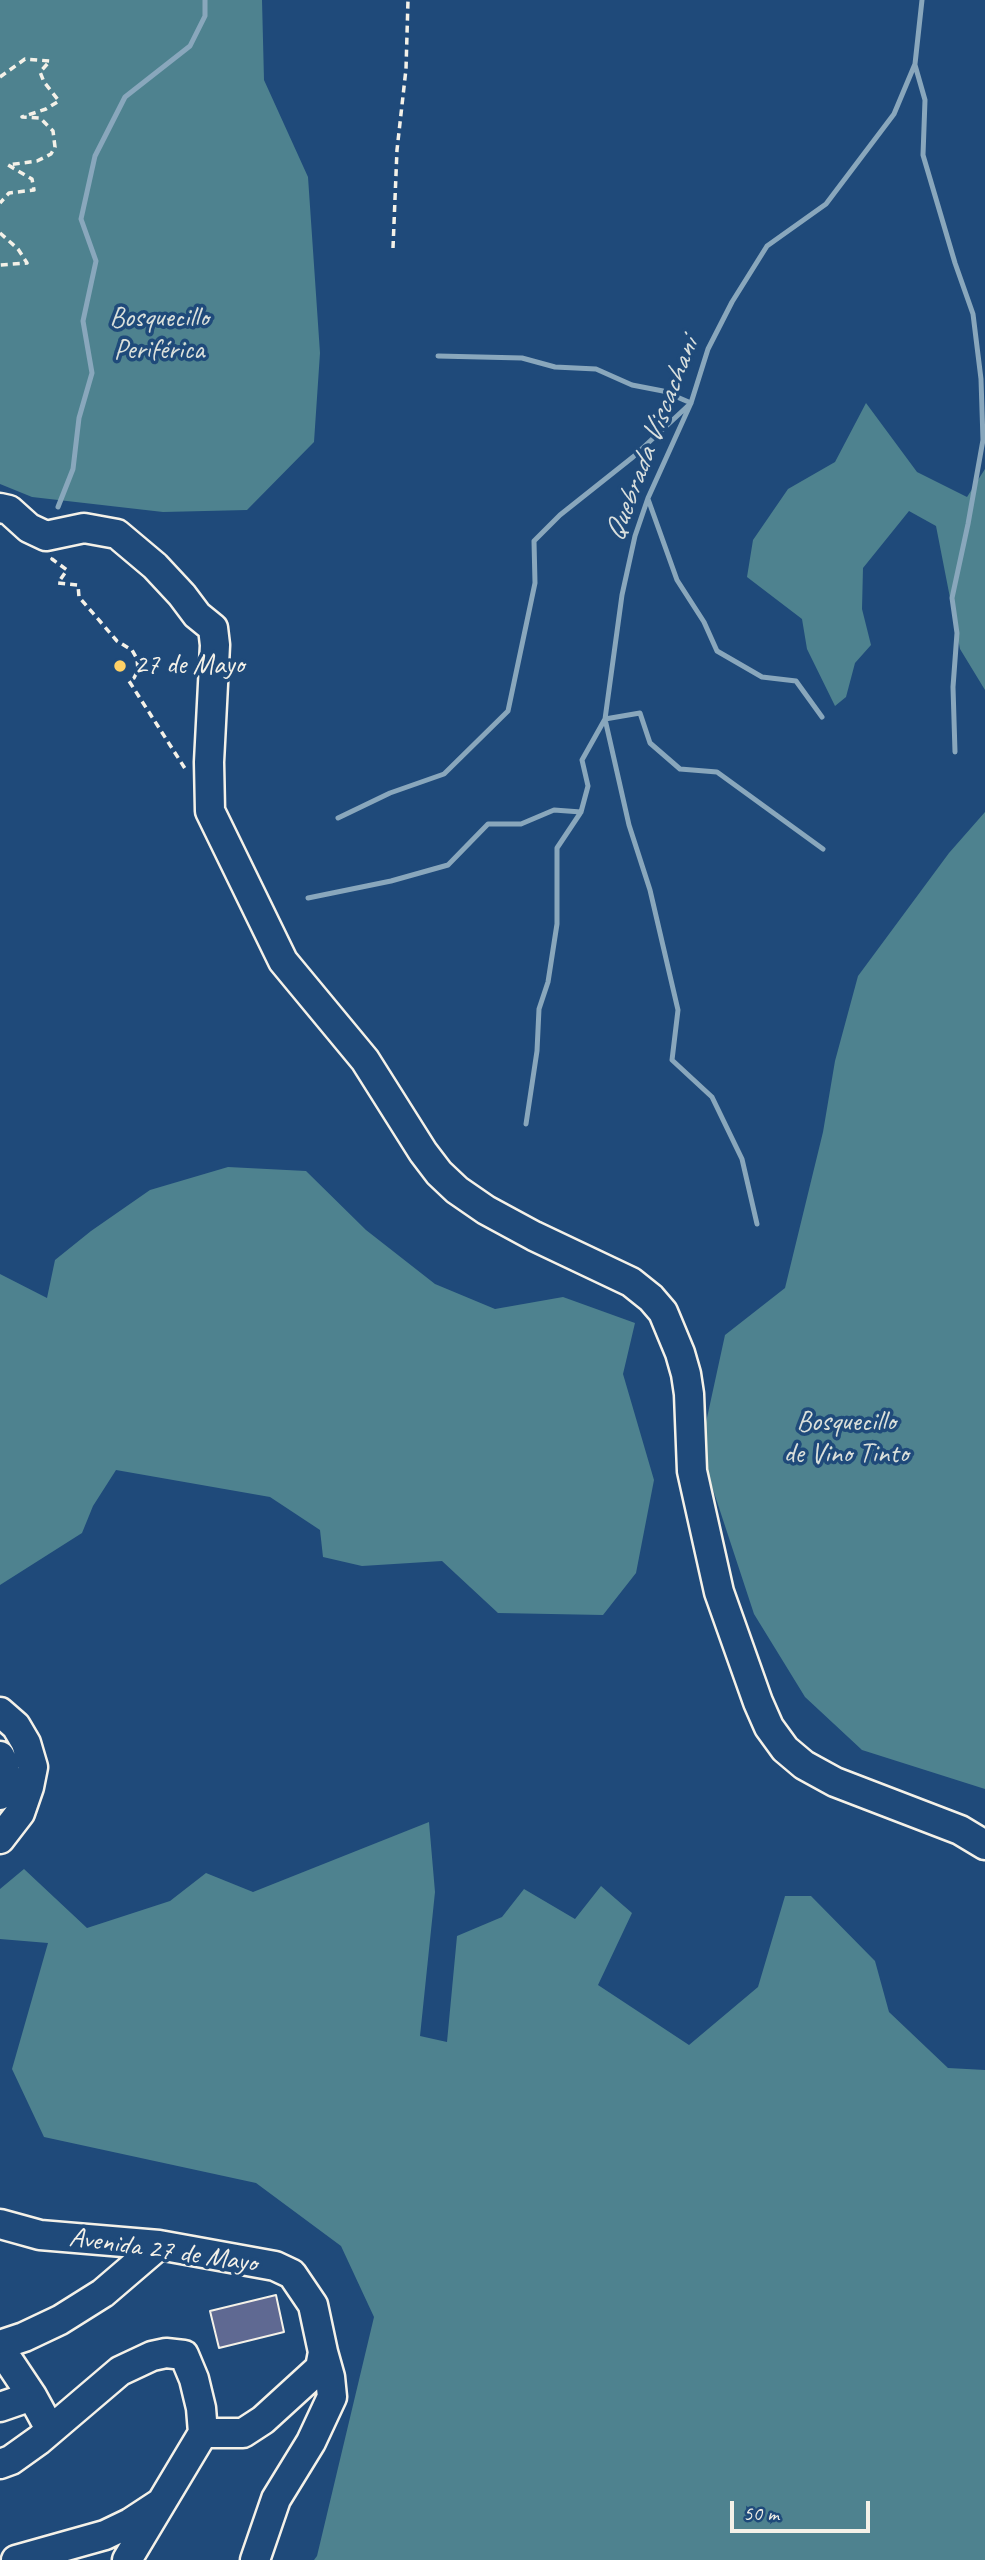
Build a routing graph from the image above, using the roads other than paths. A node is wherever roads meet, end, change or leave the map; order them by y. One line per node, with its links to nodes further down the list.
1 (0, 509): 6 (street)
2 (5, 1723): 5 (street)
3 (0, 1756): 4 (street)
4 (0, 1795)
5 (0, 1839)
6 (985, 1845)
7 (0, 2224): 8 (street, Avenida 27 de Mayo)
8 (159, 2245): 9 (street); 10 (street, Avenida 27 de Mayo)
9 (0, 2347): 11 (street)
10 (323, 2352): 14 (street); 19 (street, Avenida 27 de Mayo)
11 (32, 2396): 12 (street); 13 (street)
12 (0, 2407)
13 (50, 2429): 14 (street); 15 (street)
14 (203, 2433): 16 (street)
15 (0, 2464)
16 (161, 2503): 17 (street); 18 (street)
17 (16, 2560)
18 (127, 2560)
19 (255, 2560)

